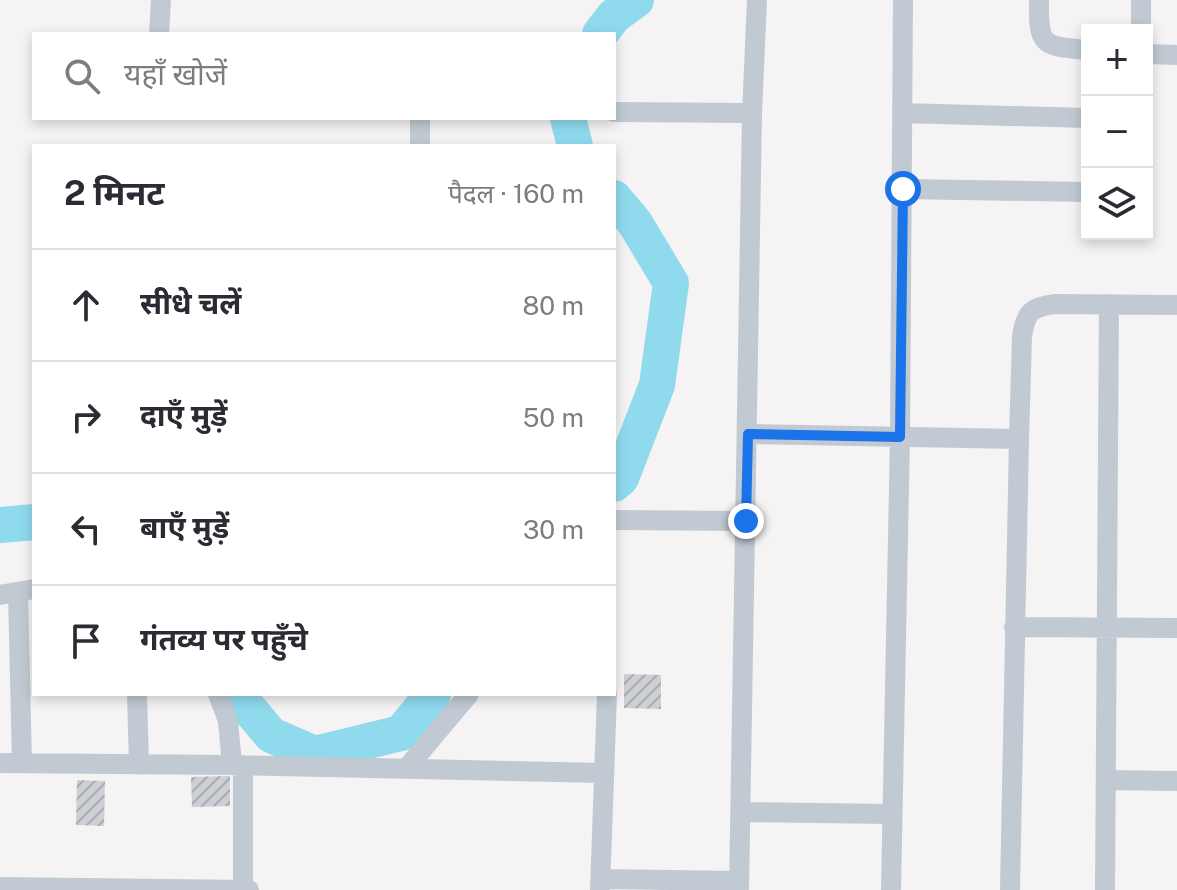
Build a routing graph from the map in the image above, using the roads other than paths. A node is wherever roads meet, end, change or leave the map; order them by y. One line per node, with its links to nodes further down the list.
1 (161, 0): 7 (street)
2 (757, 0): 12 (street)
3 (903, 0): 13 (street)
4 (1039, 0): 8 (street)
5 (1141, 0): 6 (street)
6 (1141, 24)
7 (159, 32)
8 (1081, 49)
9 (1153, 54): 10 (street)
10 (1177, 55)
11 (616, 112): 12 (street)
12 (752, 113): 21 (street)
13 (902, 113): 14 (street); 17 (street)
14 (1081, 118)
15 (420, 120): 16 (street)
16 (420, 144)
17 (903, 189): 18 (street); 22 (street)
18 (1081, 192)
19 (1109, 304): 20 (street); 23 (street); 28 (street)
20 (1177, 305)
21 (748, 434): 22 (street); 25 (street)
22 (900, 437): 23 (street); 43 (street)
23 (1019, 439): 27 (street)
24 (616, 520): 25 (street)
25 (746, 521): 42 (street)
26 (17, 592): 35 (street)
27 (1014, 627): 28 (street); 50 (street)
28 (1107, 627): 29 (street); 40 (street)
29 (1177, 628)
30 (137, 696): 36 (street)
31 (219, 696): 37 (street)
32 (467, 696): 38 (street)
33 (607, 696): 39 (street)
34 (0, 763): 35 (street)
35 (22, 763): 36 (street)
36 (139, 765): 37 (street)
37 (238, 765): 38 (street); 48 (street)
38 (406, 769): 39 (street)
39 (604, 773): 44 (street)
40 (1106, 780): 41 (street); 51 (street)
41 (1177, 781)
42 (741, 812): 43 (street); 45 (street)
43 (891, 814): 49 (street)
44 (600, 885): 45 (street)
45 (739, 885)
46 (0, 887): 47 (street)
47 (201, 889): 48 (street)
48 (246, 890)
49 (891, 890)
50 (1010, 890)
51 (1105, 890)

